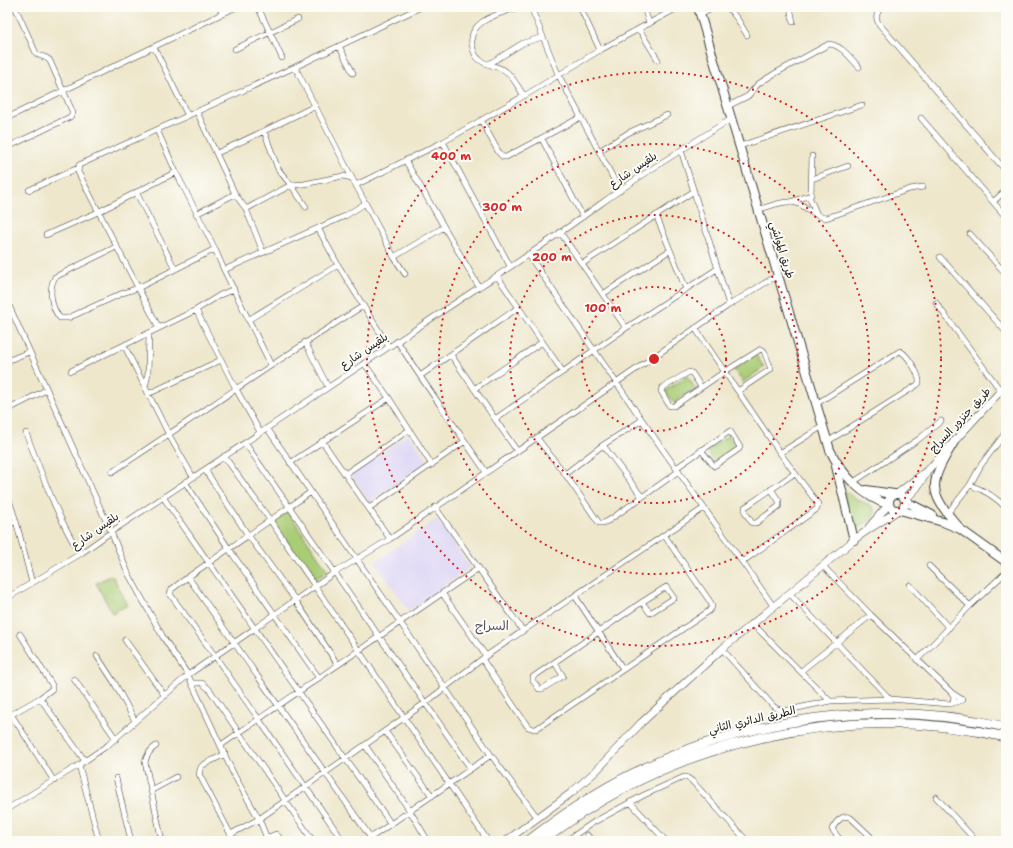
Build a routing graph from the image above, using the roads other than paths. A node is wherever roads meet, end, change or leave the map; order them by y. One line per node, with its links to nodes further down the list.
1 (15, 7): 35 (street)
2 (219, 7): 16 (street)
3 (236, 7): 16 (street)
4 (258, 7): 21 (street)
5 (421, 7): 24 (street)
6 (518, 7): 30 (street)
7 (531, 7): 23 (street)
8 (580, 7): 27 (street)
9 (644, 7): 19 (street)
10 (680, 7): 19 (street)
11 (713, 7): 15 (street)
12 (728, 7): 22 (street)
13 (790, 7): 18 (street)
14 (882, 7): 61 (street)
15 (699, 10): 38 (main road, طريق المواشي)
16 (223, 14): 25 (street)
17 (298, 19): 21 (street)
18 (793, 22)
19 (649, 24): 20 (street)
20 (639, 29): 27 (street); 29 (street)
21 (270, 33): 26 (street); 28 (street)
22 (747, 35)
23 (543, 37): 30 (street); 34 (street)
24 (339, 46): 32 (street); 33 (street)
25 (154, 47): 35 (street); 43 (street)
26 (235, 49)
27 (600, 50): 34 (street)
28 (282, 58)
29 (658, 60)
30 (489, 64): 36 (street)
31 (859, 67): 38 (street)
32 (295, 68): 37 (street); 40 (street)
33 (353, 73)
34 (558, 74): 36 (street); 44 (street)
35 (64, 91): 42 (street); 52 (street)
36 (524, 96): 47 (street)
37 (315, 106): 49 (street); 63 (street)
38 (728, 106): 46 (main road, طريق المواشي)
39 (862, 106): 53 (street)
40 (198, 112): 43 (street); 56 (street)
41 (667, 115): 55 (street)
42 (11, 116)
43 (188, 116): 48 (street)
44 (581, 118): 50 (street); 55 (street)
45 (921, 118): 76 (street)
46 (732, 119): 53 (main road, طريق المواشي); 54 (street, بلقيس شارع)
47 (481, 120): 50 (street); 51 (street)
48 (157, 130): 60 (street); 62 (street)
49 (264, 132): 56 (street); 65 (street)
50 (542, 139): 85 (street)
51 (443, 142): 58 (street); 101 (street)
52 (12, 145)
53 (740, 146): 80 (main road, طريق المواشي)
54 (681, 150): 69 (street); 71 (street, بلقيس شارع)
55 (599, 151): 71 (street)
56 (216, 153): 73 (street)
57 (812, 156): 64 (street)
58 (405, 160): 66 (street); 87 (street)
59 (848, 166): 64 (street)
60 (78, 168): 68 (street); 81 (street)
61 (1006, 171)
62 (176, 172): 72 (street); 82 (street)
63 (352, 178): 65 (street); 66 (street)
64 (812, 179): 74 (street)
65 (291, 185): 78 (street); 79 (street)
66 (356, 185): 77 (street)
67 (923, 187): 84 (street)
68 (29, 190)
69 (694, 190): 83 (street); 103 (street)
70 (1006, 190): 76 (street)
71 (620, 191): 85 (street, بلقيس شارع)
72 (136, 192): 81 (street); 102 (street)
73 (235, 194): 79 (street); 82 (street)
74 (809, 196): 75 (street); 84 (street)
75 (790, 202): 80 (street); 84 (street)
76 (993, 202): 86 (street)
77 (366, 203): 88 (street); 97 (street)
78 (306, 207)
79 (246, 209): 95 (street)
80 (759, 209): 107 (main road, طريق المواشي)
81 (98, 212): 91 (street); 92 (street)
82 (196, 214): 93 (street)
83 (656, 215): 94 (street); 99 (street)
84 (817, 215)
85 (583, 217): 89 (street, بلقيس شارع)
86 (1006, 217)
87 (444, 227): 97 (street); 109 (street)
88 (318, 228): 95 (street); 100 (street)
89 (560, 232): 96 (street, بلقيس شارع); 99 (street)
90 (970, 234): 106 (street)
91 (46, 235)
92 (116, 247): 110 (street); 110 (street)
93 (216, 248): 102 (street); 104 (street)
94 (669, 251): 112 (street); 113 (street)
95 (263, 252): 104 (street)
96 (528, 254): 101 (street, بلقيس شارع); 131 (street)
97 (394, 257): 105 (street)
98 (940, 257): 124 (street)
99 (582, 264): 113 (street)
100 (338, 265): 117 (street); 120 (street)
101 (510, 266): 108 (street, بلقيس شارع)
102 (175, 269): 110 (street)
103 (717, 269): 112 (street); 116 (street)
104 (224, 270): 111 (street)
105 (405, 274)
106 (1006, 274)
107 (778, 275): 116 (street); 153 (main road, طريق المواشي)
108 (497, 276): 109 (street, بلقيس شارع); 118 (street)
109 (479, 287): 126 (street, بلقيس شارع)
110 (138, 288): 121 (street)
111 (234, 289): 119 (street); 120 (street)
112 (686, 289): 122 (street)
113 (604, 294): 122 (street)
114 (7, 301): 132 (street)
115 (936, 303): 146 (street)
116 (729, 305): 123 (street)
117 (363, 306): 127 (street); 130 (street)
118 (519, 307): 128 (street); 133 (street)
119 (196, 310): 121 (street); 134 (street)
120 (248, 320): 137 (street)
121 (159, 328): 125 (street)
122 (626, 328): 131 (street)
123 (695, 328): 140 (street); 142 (street)
124 (1006, 332)
125 (149, 334): 129 (street); 145 (street)
126 (397, 341): 130 (street, بلقيس شارع); 141 (street)
127 (305, 342): 137 (street); 143 (street)
128 (542, 342): 139 (street); 148 (street)
129 (124, 345): 138 (street); 145 (street)
130 (389, 347): 136 (street, بلقيس شارع)
131 (595, 351): 139 (street); 142 (street)
132 (29, 352): 135 (street); 149 (street)
133 (451, 354): 141 (street); 148 (street)
134 (221, 360): 147 (street); 151 (street)
135 (7, 361)
136 (364, 363): 143 (street, بلقيس شارع); 152 (street)
137 (271, 365): 147 (street)
138 (71, 371)
139 (563, 372): 155 (street)
140 (724, 372): 144 (street); 150 (street); 150 (street)
141 (420, 376): 167 (street)
142 (617, 382): 156 (street); 165 (street)
143 (328, 387): 159 (street, بلقيس شارع)
144 (701, 387): 144 (street)
145 (145, 388): 151 (street)
146 (1004, 388): 169 (street, طريق جنزور السراج)
147 (236, 389): 161 (street); 164 (street)
148 (474, 389): 155 (street)
149 (46, 390): 154 (street); 213 (street)
150 (738, 391): 174 (street)
151 (148, 394): 164 (street)
152 (389, 398): 160 (street); 166 (street)
153 (816, 404): 158 (main road, طريق المواشي); 168 (street)
154 (7, 410)
155 (495, 419): 173 (street)
156 (642, 420): 171 (street); 181 (street)
157 (941, 421): 189 (street)
158 (823, 426): 168 (main road, طريق المواشي); 174 (street)
159 (267, 428): 161 (street, بلقيس شارع); 177 (street)
160 (409, 430): 178 (street); 185 (street)
161 (260, 432): 170 (street, بلقيس شارع)
162 (1006, 432): 190 (street)
163 (26, 433): 219 (street)
164 (169, 435): 182 (street); 187 (street)
165 (537, 438): 173 (street); 186 (street)
166 (322, 441): 177 (street); 185 (street)
167 (465, 441): 178 (street); 183 (street)
168 (827, 442): 176 (main road, طريق المواشي)
169 (954, 442): 179 (street, طريق جنزور السراج); 206 (main road)
170 (245, 443): 175 (street, بلقيس شارع); 200 (street)
171 (604, 445): 186 (street); 197 (street)
172 (701, 450): 172 (street); 181 (street)
173 (517, 451): 183 (street)
174 (780, 453): 184 (street)
175 (224, 456): 180 (street, بلقيس شارع); 207 (street)
176 (834, 460): 189 (main road, طريق المواشي); 217 (main road)
177 (290, 463): 193 (street)
178 (432, 465): 202 (street)
179 (929, 469): 195 (street, طريق جنزور السراج); 198 (street, طريق جنزور السراج)
180 (205, 470): 187 (street, بلقيس شارع); 215 (street)
181 (677, 470): 197 (street); 203 (street)
182 (112, 472)
183 (486, 472): 201 (street)
184 (795, 473): 191 (street); 221 (street)
185 (345, 474): 202 (street)
186 (565, 474): 197 (street)
187 (193, 477): 188 (street, بلقيس شارع)
188 (185, 482): 196 (street, بلقيس شارع); 218 (street)
189 (852, 483): 192 (main road, طريق المواشي)
190 (970, 485): 204 (street); 206 (street)
191 (771, 489): 191 (street)
192 (861, 489): 195 (main road, طريق المواشي); 199 (main road, طريق المواشي)
193 (311, 492): 200 (street); 220 (street)
194 (7, 494): 208 (street)
195 (895, 494): 198 (main road); 199 (main road)
196 (163, 497): 213 (street, بلقيس شارع); 223 (street)
197 (642, 497)
198 (905, 500): 205 (main road); 209 (main road)
199 (889, 505): 205 (main road); 212 (street)
200 (289, 507): 207 (street); 228 (street)
201 (435, 507): 216 (street); 226 (street)
202 (368, 508): 216 (street)
203 (704, 508): 214 (street); 221 (street)
204 (1006, 508)
205 (899, 510): 209 (main road); 212 (street)
206 (947, 514): 211 (main road)
207 (270, 520): 215 (street); 232 (street)
208 (16, 521): 210 (street); 230 (street)
209 (943, 522): 211 (main road)
210 (7, 525)
211 (960, 529): 222 (main road)
212 (867, 530): 217 (street)
213 (111, 532): 219 (street, بلقيس شارع); 264 (street)
214 (664, 535): 235 (street); 262 (street)
215 (248, 536): 218 (street); 237 (street)
216 (390, 539): 220 (street)
217 (854, 540): 224 (street)
218 (229, 549): 223 (street); 241 (street)
219 (80, 554): 230 (street, بلقيس شارع)
220 (356, 558): 228 (street); 243 (street)
221 (742, 562): 240 (street)
222 (1006, 562)
223 (209, 563): 229 (street); 245 (street)
224 (823, 566): 234 (street); 242 (street)
225 (929, 566): 239 (street)
226 (479, 568): 233 (street); 247 (street)
227 (1006, 572): 239 (street)
228 (334, 573): 232 (street); 250 (street)
229 (188, 577): 252 (street); 257 (street)
230 (32, 583): 236 (street, بلقيس شارع)
231 (910, 585): 246 (street)
232 (315, 587): 237 (street); 255 (street)
233 (442, 593): 243 (street); 258 (street)
234 (790, 594): 240 (street); 253 (street)
235 (575, 596): 247 (street); 248 (street)
236 (7, 598)
237 (296, 601): 241 (street); 261 (street)
238 (642, 602): 238 (street); 248 (street)
239 (970, 606): 246 (street)
240 (774, 607): 244 (street)
241 (275, 615): 245 (street); 265 (street)
242 (871, 615): 253 (street); 259 (street)
243 (400, 622): 250 (street); 268 (street)
244 (753, 624): 254 (street); 263 (street)
245 (255, 628): 252 (street); 269 (street)
246 (949, 628): 259 (street)
247 (523, 631): 258 (street)
248 (599, 631): 260 (street); 262 (street)
249 (20, 634): 272 (street)
250 (379, 636): 255 (street); 275 (street)
251 (125, 640): 271 (street)
252 (234, 642): 257 (street); 277 (street)
253 (837, 643): 263 (street); 273 (street)
254 (722, 649): 274 (street); 309 (street)
255 (358, 650): 261 (street); 279 (street)
256 (97, 656): 281 (street)
257 (215, 656): 264 (street); 280 (street)
258 (484, 658): 262 (street); 268 (street)
259 (917, 660): 270 (street)
260 (555, 663): 260 (street)
261 (338, 665): 265 (street)
262 (623, 669)
263 (801, 671): 274 (street)
264 (188, 675): 267 (street); 271 (street)
265 (319, 678): 269 (street)
266 (74, 679): 286 (street)
267 (192, 683): 284 (street); 287 (street)
268 (445, 687): 275 (street); 291 (street)
269 (299, 692): 277 (street); 292 (street)
270 (951, 692): 276 (street); 276 (street)
271 (165, 696): 281 (street)
272 (40, 698): 278 (street); 293 (street)
273 (890, 699): 274 (street); 276 (street)
274 (830, 701)
275 (425, 703): 279 (street); 295 (street)
276 (948, 704)
277 (279, 706): 280 (street); 296 (street)
278 (9, 715): 299 (street)
279 (403, 718): 283 (street); 300 (street)
280 (258, 720): 284 (street); 301 (street)
281 (135, 721): 286 (street)
282 (1006, 727): 328 (highway, الطريق الدائري الثاني)
283 (385, 731): 288 (street); 303 (street)
284 (239, 733): 287 (street); 305 (street)
285 (1006, 737): 329 (highway, الطريق الدائري الثاني)
286 (116, 739): 293 (street)
287 (221, 745): 290 (street)
288 (366, 745): 292 (street); 308 (street)
289 (156, 746): 302 (street)
290 (225, 754): 310 (street); 312 (street)
291 (491, 755): 295 (street); 309 (street)
292 (346, 759): 296 (street); 311 (street)
293 (84, 761): 294 (street)
294 (79, 765): 299 (street); 315 (street)
295 (471, 769): 300 (street)
296 (326, 773): 301 (street); 317 (street)
297 (176, 777): 302 (street)
298 (116, 778): 319 (street)
299 (54, 780): 307 (street)
300 (450, 784): 303 (street); 326 (street)
301 (305, 787): 305 (street); 324 (street)
302 (152, 790): 320 (street)
303 (432, 796): 308 (street)
304 (936, 797): 335 (street)
305 (285, 801): 310 (street); 323 (street)
306 (630, 802): 330 (street); 332 (street); 333 (street)
307 (7, 809)
308 (410, 811): 311 (street); 325 (street)
309 (537, 817): 327 (street)
310 (259, 819): 312 (street); 316 (street)
311 (392, 824): 317 (street)
312 (231, 834): 321 (street)
313 (586, 835): 331 (street)
314 (870, 836): 334 (street)
315 (98, 839): 318 (street)
316 (267, 839): 322 (street)
317 (368, 839)
318 (90, 841)
319 (131, 841)
320 (162, 841)
321 (234, 841)
322 (283, 841)
323 (312, 841)
324 (342, 841)
325 (428, 841)
326 (488, 841)
327 (506, 841)
328 (528, 841)
329 (543, 841)
330 (566, 841)
331 (592, 841)
332 (666, 841)
333 (747, 841)
334 (841, 841)
335 (976, 841)

